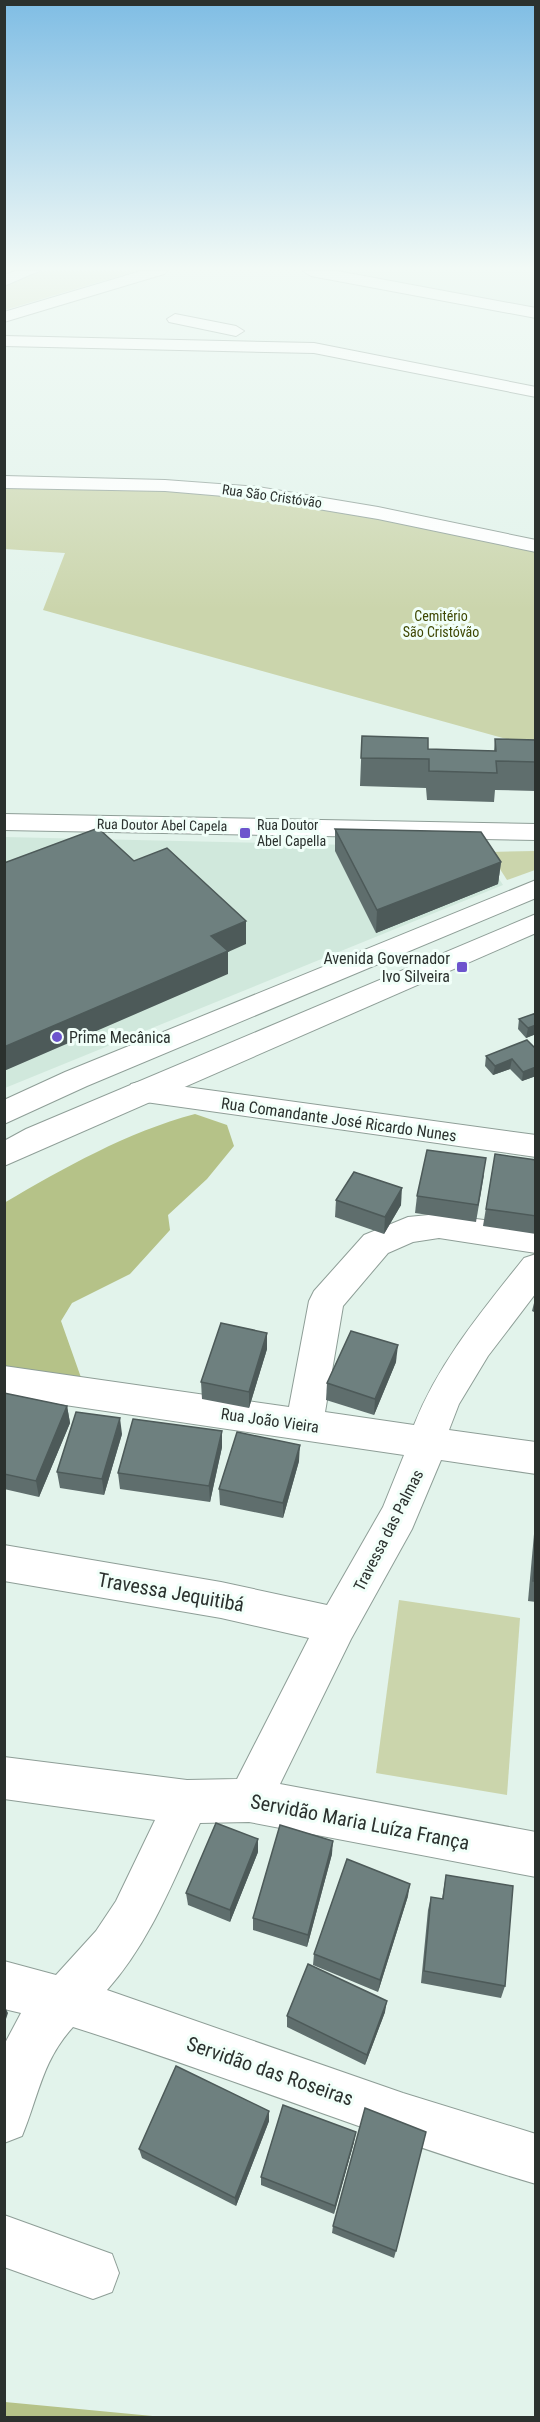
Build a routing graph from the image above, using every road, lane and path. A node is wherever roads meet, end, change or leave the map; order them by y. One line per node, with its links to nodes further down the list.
1 (4, 482): 2 (main road, Rua São Cristóvão)
2 (536, 546)
3 (4, 822): 4 (main road, Rua Doutor Abel Capela)
4 (536, 832)
5 (536, 888): 8 (main road)
6 (536, 922): 7 (main road)
7 (142, 1092): 9 (main road, Rua Comandante José Ricardo Nunes); 10 (main road)
8 (4, 1113)
9 (536, 1146)
10 (4, 1155)
11 (536, 1240): 14 (main road)
12 (536, 1267): 15 (main road, Travessa das Palmas)
13 (4, 1381): 14 (main road, Rua João Vieira)
14 (304, 1425): 15 (main road, Rua João Vieira)
15 (426, 1442): 16 (main road, Rua João Vieira); 18 (main road, Travessa das Palmas)
16 (536, 1458)
17 (4, 1563): 18 (main road, Travessa Jequitibá)
18 (337, 1626): 20 (main road, Travessa das Palmas)
19 (4, 1778): 21 (main road, Servidão Maria Luíza França)
20 (249, 1800): 21 (main road, Servidão Maria Luíza França); 22 (main road, Servidão Maria Luíza França)
21 (187, 1802): 24 (main road)
22 (536, 1856)
23 (4, 1985): 24 (main road, Servidão das Roseiras)
24 (64, 2000): 25 (main road); 26 (main road, Servidão das Roseiras)
25 (4, 2118)
26 (536, 2159)
27 (4, 2241): 28 (main road)
28 (93, 2273)

